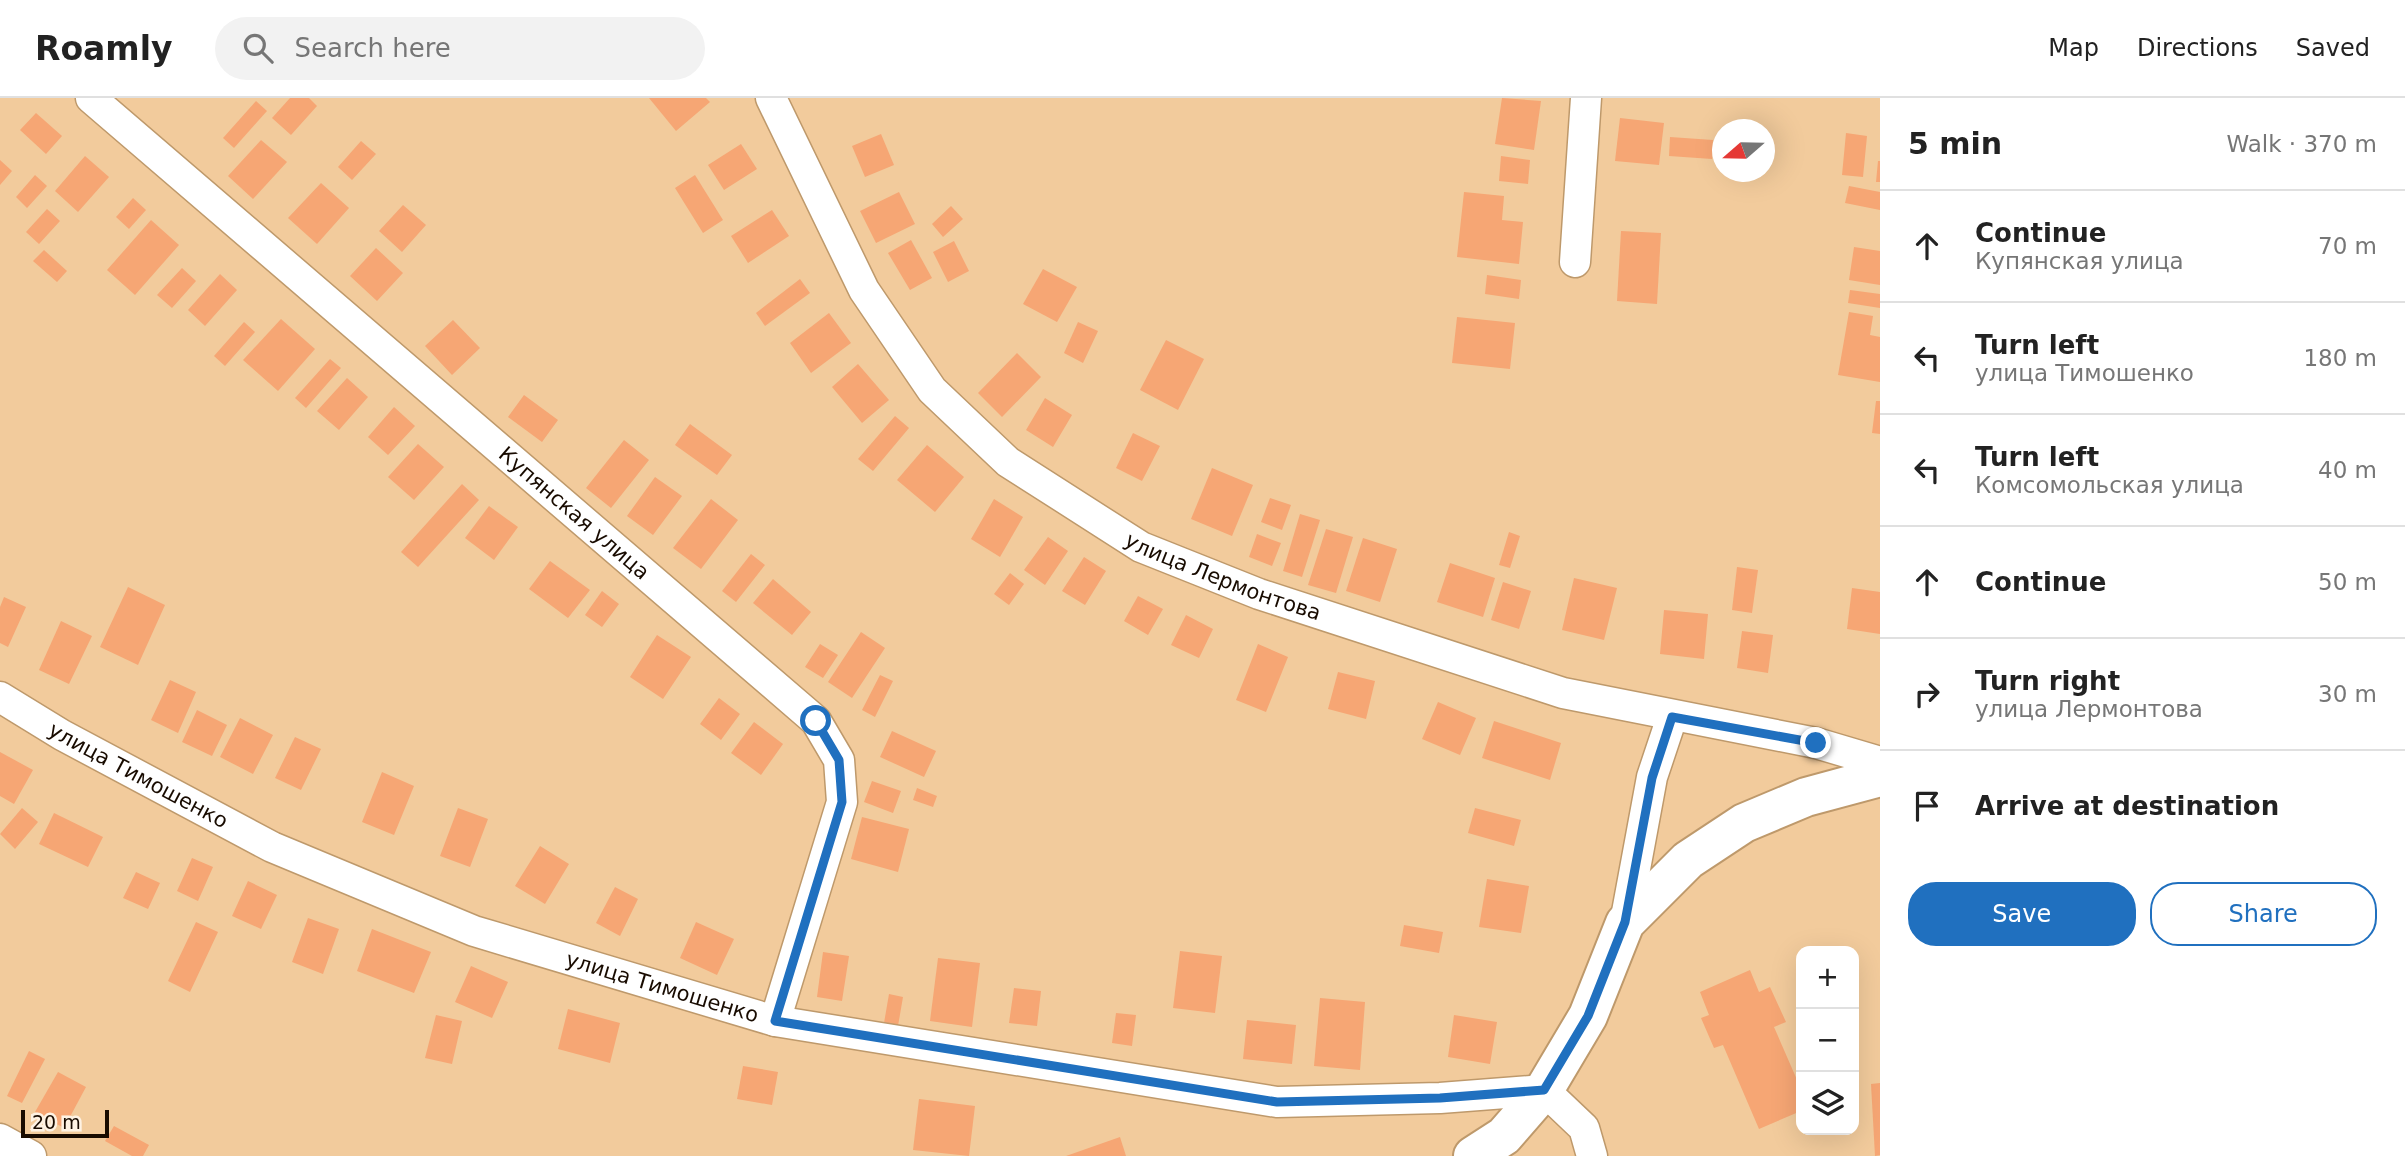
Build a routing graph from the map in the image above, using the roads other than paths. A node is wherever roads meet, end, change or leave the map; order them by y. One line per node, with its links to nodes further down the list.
1 (91, 98): 10 (street, Купянская улица)
2 (771, 98): 6 (street, улица Лермонтова)
3 (1586, 98): 4 (street)
4 (1575, 262)
5 (0, 697): 10 (street, улица Тимошенко)
6 (1672, 717): 7 (street, улица Лермонтова); 9 (street)
7 (1880, 762)
8 (1880, 777): 9 (street)
9 (1625, 922): 11 (street)
10 (775, 1021): 11 (street, улица Тимошенко)
11 (1544, 1090): 14 (street); 15 (street)
12 (0, 1139): 13 (street)
13 (31, 1156)
14 (1473, 1156)
15 (1592, 1156)

